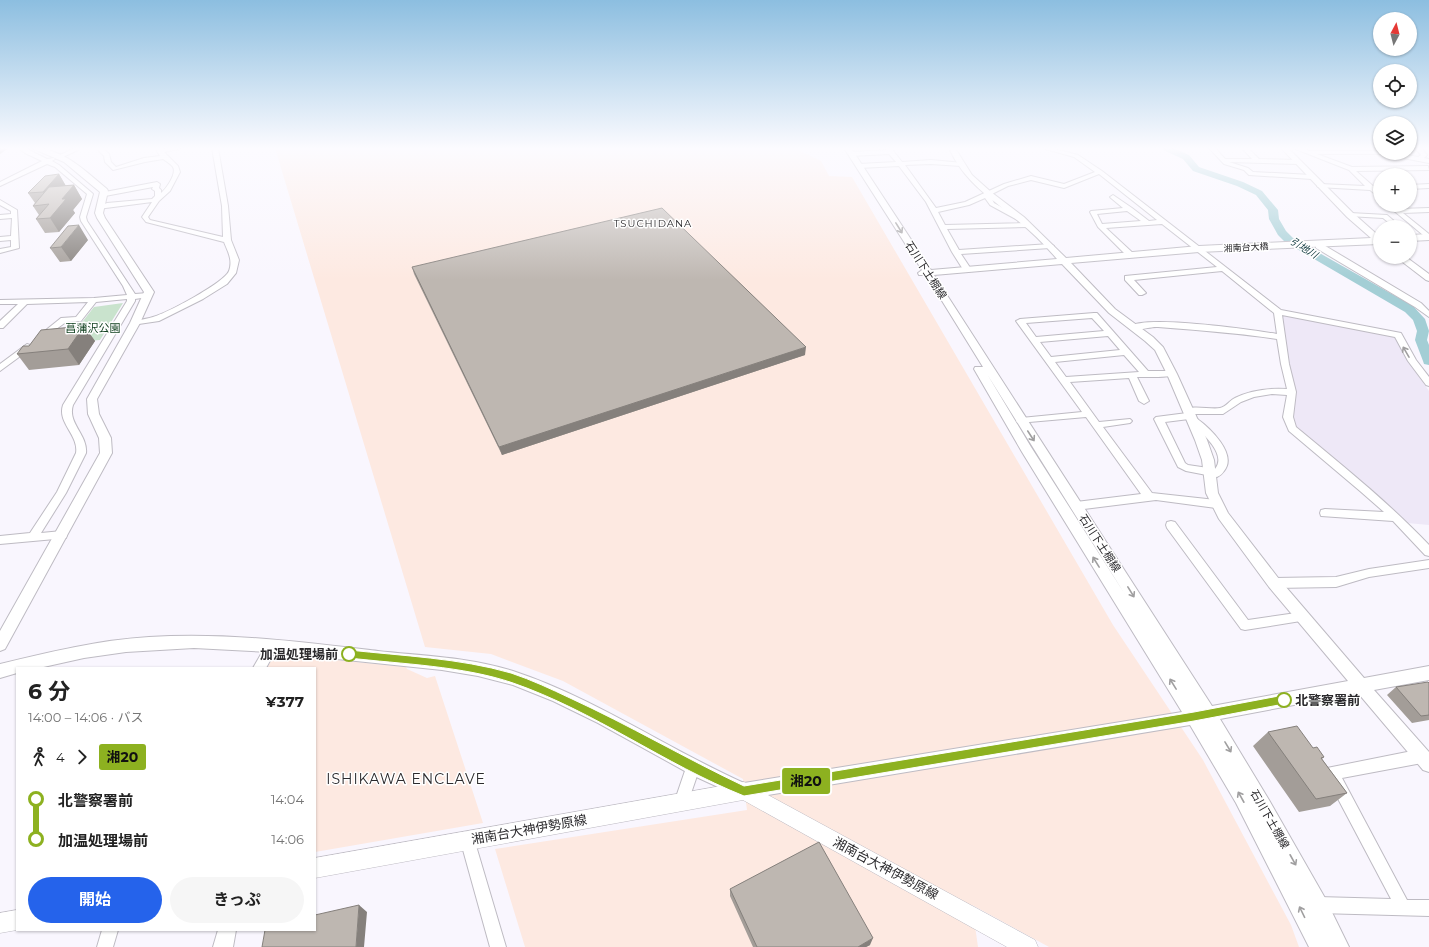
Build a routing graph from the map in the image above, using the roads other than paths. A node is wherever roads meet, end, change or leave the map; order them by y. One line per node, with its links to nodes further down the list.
1 (88, 192): 55 (street)
2 (114, 192): 12 (street)
3 (158, 192): 15 (street)
4 (165, 192): 15 (street)
5 (222, 192): 39 (street)
6 (868, 192): 51 (street, 石川下土棚線)
7 (875, 192): 51 (street, 石川下土棚線, one-way to 51)
8 (920, 192): 21 (street)
9 (991, 192): 13 (street)
10 (1126, 192): 29 (street)
11 (1326, 192): 24 (street)
12 (104, 194): 17 (street)
13 (987, 194): 21 (street); 31 (street)
14 (1113, 197): 18 (street)
15 (155, 200): 17 (street); 39 (street)
16 (0, 202): 26 (street)
17 (100, 208): 54 (street)
18 (1130, 209): 23 (street); 32 (street)
19 (1417, 210): 20 (street)
20 (1429, 210)
21 (934, 211): 33 (street)
22 (1397, 212): 37 (street)
23 (1138, 215): 27 (street); 30 (street)
24 (1350, 215): 28 (street); 34 (street)
25 (0, 216): 26 (street)
26 (15, 216): 36 (street)
27 (1116, 217)
28 (1390, 220)
29 (1165, 222): 30 (street); 43 (street)
30 (1147, 223): 32 (street)
31 (1026, 224): 33 (street); 42 (street)
32 (1100, 226): 46 (street)
33 (942, 227): 45 (street)
34 (1373, 235)
35 (1417, 237): 37 (street)
36 (14, 238): 38 (street); 44 (street)
37 (1428, 238)
38 (0, 239)
39 (227, 240): 61 (street)
40 (1373, 240): 41 (street, 湘南台大橋)
41 (1318, 244): 43 (street, 湘南台大橋); 60 (street)
42 (1050, 246): 45 (street); 47 (street)
43 (1199, 249): 46 (street, 湘南台大橋); 50 (street)
44 (0, 251)
45 (956, 252): 49 (street)
46 (1131, 255): 47 (street, 湘南台大橋)
47 (1065, 261): 49 (street, 湘南台大橋); 63 (street)
48 (1410, 264): 52 (street)
49 (967, 269): 51 (street, 湘南台大橋)
50 (1224, 269): 53 (street); 59 (street)
51 (924, 273): 79 (street, 石川下土棚線); 104 (street, 石川下土棚線, one-way to 51)
52 (1429, 278)
53 (1142, 293)
54 (148, 295): 55 (street); 61 (street)
55 (131, 298): 56 (street); 90 (street)
56 (94, 300): 57 (street); 69 (street)
57 (26, 301): 58 (street); 62 (street)
58 (0, 302)
59 (1278, 312): 65 (street); 74 (street, one-way to 59)
60 (1429, 315)
61 (135, 323): 89 (street)
62 (0, 326)
63 (1133, 327): 65 (street); 71 (street)
64 (1110, 333): 66 (street); 66 (street); 67 (street)
65 (1282, 337): 75 (street)
66 (1034, 340): 68 (street)
67 (1127, 352): 68 (street); 70 (street)
68 (1049, 360): 73 (street)
69 (0, 368)
70 (1146, 374): 71 (street); 72 (street)
71 (1172, 374): 78 (street)
72 (1132, 375): 73 (street); 76 (street)
73 (1065, 380): 77 (street)
74 (1429, 383)
75 (1292, 392): 78 (street); 87 (street)
76 (1144, 400)
77 (1089, 414): 79 (street); 81 (street)
78 (1191, 416): 82 (street); 82 (street)
79 (1021, 421): 85 (street, 石川下土棚線, one-way to 85)
80 (1127, 421): 81 (street)
81 (1097, 425): 83 (street)
82 (1209, 472): 84 (street)
83 (1149, 497): 84 (street); 85 (street)
84 (1216, 504): 94 (street)
85 (1076, 506): 104 (street, 石川下土棚線, one-way to 104)
86 (1325, 513): 87 (street)
87 (1396, 517): 92 (street)
88 (1171, 525): 95 (street)
89 (62, 535): 90 (street); 96 (street)
90 (33, 537): 91 (street)
91 (0, 540)
92 (1429, 552)
93 (1429, 564): 94 (street)
94 (1274, 582): 95 (street)
95 (1303, 617): 103 (street)
96 (0, 645)
97 (272, 646): 99 (street); 100 (street); 106 (street)
98 (16, 667): 101 (street)
99 (17, 667)
100 (261, 667)
101 (0, 671)
102 (1429, 673): 103 (street, 湘南台大神伊勢原線)
103 (1360, 685): 104 (street, 湘南台大神伊勢原線); 105 (street)
104 (1201, 715): 107 (street, 湘南台大神伊勢原線); 111 (street, 石川下土棚線, one-way to 111); 122 (street, 石川下土棚線, one-way to 104)
105 (1425, 760): 112 (street)
106 (693, 767): 107 (street); 108 (street)
107 (744, 791): 108 (main road, 湘南台大神伊勢原線); 121 (main road, 湘南台大神伊勢原線)
108 (681, 803): 109 (main road, 湘南台大神伊勢原線)
109 (467, 839): 110 (main road, 湘南台大神伊勢原線); 120 (street)
110 (316, 868)
111 (1318, 905): 112 (street); 123 (street, 石川下土棚線)
112 (1403, 907): 113 (street)
113 (1429, 908)
114 (16, 920): 115 (main road)
115 (0, 923)
116 (110, 931): 118 (street)
117 (227, 931): 119 (street)
118 (105, 947)
119 (223, 947)
120 (498, 947)
121 (1028, 947)
122 (1319, 947)
123 (1339, 947)

